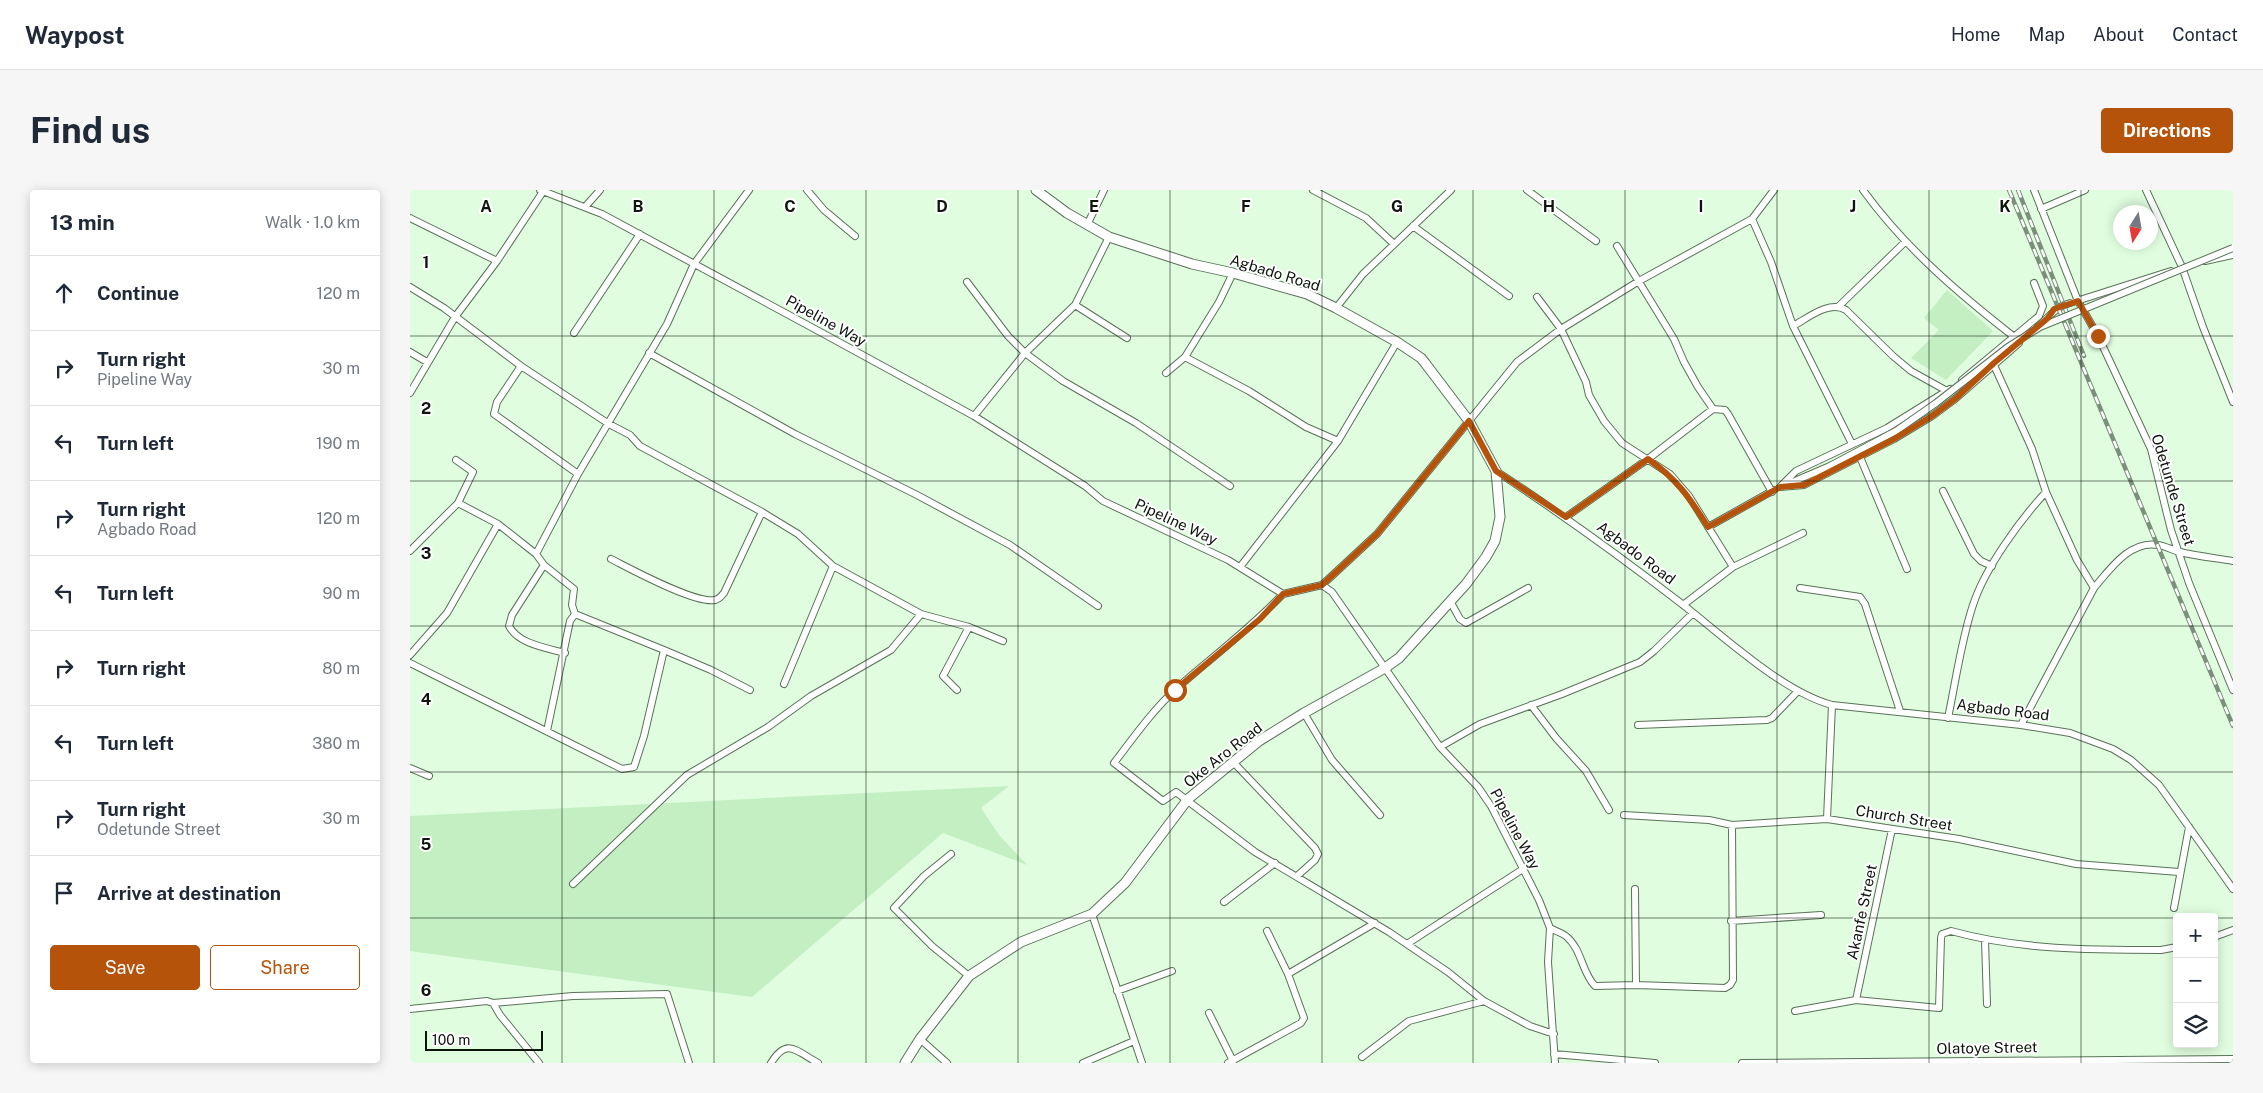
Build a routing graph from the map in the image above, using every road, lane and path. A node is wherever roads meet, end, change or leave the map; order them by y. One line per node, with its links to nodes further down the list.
1 (600, 190): 15 (street)
2 (749, 190): 31 (street)
3 (807, 190): 22 (street)
4 (1036, 190): 19 (main road, Agbado Road)
5 (1104, 190): 19 (street)
6 (1313, 190): 26 (street)
7 (1452, 190): 20 (street)
8 (1526, 190): 24 (street)
9 (1774, 190): 18 (street)
10 (1863, 190): 25 (street)
11 (2034, 190): 16 (street, Odetunde Street)
12 (2084, 190): 16 (street)
13 (2146, 190): 32 (street)
14 (543, 191): 15 (street, Pipeline Way); 30 (street)
15 (585, 207): 21 (street, Pipeline Way)
16 (2041, 208): 40 (street, Odetunde Street)
17 (410, 218): 30 (street)
18 (1752, 220): 34 (street); 45 (street)
19 (1087, 225): 23 (main road, Agbado Road)
20 (1413, 226): 26 (street); 38 (street)
21 (640, 234): 31 (street, Pipeline Way); 47 (street)
22 (855, 236)
23 (1109, 237): 33 (main road, Agbado Road); 41 (street)
24 (1596, 241)
25 (1905, 242): 42 (street); 48 (street)
26 (1394, 244): 43 (street)
27 (1617, 246): 34 (street)
28 (2233, 248): 74 (street, bridge)
29 (2233, 254): 32 (street)
30 (497, 262): 44 (street)
31 (694, 264): 52 (street); 63 (street, Pipeline Way)
32 (2182, 267): 40 (street); 61 (street)
33 (1233, 273): 43 (main road, Agbado Road); 54 (street)
34 (1639, 280): 46 (street); 62 (street)
35 (966, 282): 53 (street)
36 (2034, 283): 48 (street)
37 (410, 287): 44 (street)
38 (1510, 296)
39 (1537, 297): 46 (street)
40 (2078, 301): 56 (street); 85 (street, Odetunde Street)
41 (1075, 305): 49 (street); 53 (street)
42 (1839, 306): 45 (street); 59 (street)
43 (1336, 308): 50 (main road, Agbado Road)
44 (456, 317): 55 (street); 57 (street)
45 (1793, 326): 67 (street)
46 (1560, 329): 64 (street); 69 (street)
47 (574, 333)
48 (2013, 336): 59 (street)
49 (1127, 338)
50 (1397, 342): 64 (main road, Agbado Road); 66 (street)
51 (410, 352): 55 (street)
52 (649, 353): 65 (street); 102 (street)
53 (1025, 354): 63 (street); 73 (street)
54 (1185, 357): 58 (street); 66 (street)
55 (427, 362): 60 (street)
56 (1994, 363): 68 (street); 77 (street)
57 (522, 366): 65 (street); 72 (street)
58 (1166, 373)
59 (1947, 391): 67 (street)
60 (410, 393)
61 (2233, 402)
62 (1714, 409): 69 (street); 76 (street)
63 (974, 416): 92 (street, Pipeline Way)
64 (1469, 421): 71 (main road, Agbado Road); 95 (street)
65 (609, 424): 72 (street); 79 (street)
66 (1338, 442): 92 (street)
67 (1852, 444): 74 (street)
68 (1860, 457): 74 (street); 94 (street)
69 (1648, 459): 80 (street); 82 (street)
70 (456, 460): 78 (street)
71 (1496, 471): 80 (street, Agbado Road); 100 (main road, Oke Aro Road)
72 (578, 474): 86 (street)
73 (1230, 486)
74 (1780, 487): 76 (street)
75 (1942, 491): 91 (street)
76 (1772, 492): 82 (street)
77 (2046, 492): 91 (street); 98 (street)
78 (458, 503): 81 (street); 84 (street)
79 (762, 512): 87 (street); 90 (street)
80 (1566, 517): 101 (street, Agbado Road)
81 (498, 524): 86 (street); 110 (street)
82 (1708, 527): 93 (street)
83 (1803, 533): 93 (street)
84 (410, 551)
85 (2179, 552): 88 (street); 98 (street); 113 (street, Odetunde Street)
86 (536, 554): 89 (street)
87 (611, 559)
88 (2233, 561)
89 (544, 565): 104 (street); 109 (street)
90 (833, 566): 105 (street); 114 (street)
91 (1992, 566): 123 (street)
92 (1240, 567): 99 (street, Pipeline Way)
93 (1734, 567): 101 (street)
94 (1908, 569)
95 (1322, 585): 99 (street); 112 (street, Pipeline Way)
96 (1528, 588): 100 (street)
97 (1800, 588): 121 (street)
98 (2094, 588): 125 (street)
99 (1283, 594): 131 (street)
100 (1450, 601): 112 (main road, Oke Aro Road)
101 (1683, 605): 103 (street, Agbado Road)
102 (1098, 606)
103 (1693, 613): 118 (street, Agbado Road); 119 (street)
104 (575, 614): 108 (street); 109 (street)
105 (921, 614): 106 (street); 144 (street)
106 (969, 627): 107 (street); 116 (street)
107 (1003, 640)
108 (664, 650): 115 (street); 126 (street)
109 (565, 653): 126 (street)
110 (410, 655)
111 (410, 663): 126 (street)
112 (1385, 668): 122 (main road, Oke Aro Road); 127 (street, Pipeline Way)
113 (2230, 673): 117 (street, Odetunde Street)
114 (784, 684)
115 (750, 690)
116 (957, 690)
117 (2233, 690)
118 (1798, 691): 120 (street, Agbado Road); 124 (street)
119 (1531, 705): 127 (street); 132 (street)
120 (1832, 705): 121 (street, Agbado Road); 135 (street)
121 (1900, 712): 123 (street, Agbado Road)
122 (1304, 713): 128 (main road, Oke Aro Road); 133 (street)
123 (1948, 718): 125 (street, Agbado Road)
124 (1638, 725)
125 (2022, 725): 137 (street, Agbado Road)
126 (547, 731)
127 (1440, 747): 141 (street, Pipeline Way)
128 (1234, 763): 131 (main road, Oke Aro Road); 143 (street)
129 (410, 768): 130 (street)
130 (430, 776)
131 (1188, 799): 140 (street); 149 (main road, Oke Aro Road)
132 (1609, 810)
133 (1380, 815)
134 (1624, 815): 136 (street, Church Street)
135 (1827, 819): 136 (street, Church Street); 138 (street, Church Street)
136 (1732, 825): 151 (street)
137 (2189, 827): 142 (street); 145 (street, Agbado Road)
138 (1892, 829): 142 (street, Church Street); 165 (street, Akanfe Street)
139 (952, 854): 162 (street)
140 (1275, 863): 143 (street); 147 (street)
141 (1523, 869): 153 (street, Pipeline Way); 158 (street)
142 (2179, 872): 148 (street)
143 (1296, 876): 152 (street)
144 (573, 884)
145 (2233, 889)
146 (1635, 890): 163 (street)
147 (1224, 902)
148 (2174, 908)
149 (1092, 914): 162 (main road, Oke Aro Road); 164 (street)
150 (1821, 915): 151 (street)
151 (1731, 921): 163 (street)
152 (1375, 923): 158 (street); 161 (street)
153 (1550, 928): 163 (street); 172 (street, Pipeline Way)
154 (2233, 930): 156 (street)
155 (1267, 931): 161 (street)
156 (2218, 936)
157 (1985, 940): 159 (street); 165 (street); 168 (street)
158 (1407, 944): 166 (street)
159 (2173, 948)
160 (1172, 971): 164 (street)
161 (1288, 974): 176 (street)
162 (969, 976): 173 (main road, Oke Aro Road)
163 (1636, 985)
164 (1118, 991): 174 (street)
165 (1856, 1000): 170 (street)
166 (1484, 1001): 172 (street); 177 (street)
167 (493, 1003): 169 (street); 184 (street); 185 (street)
168 (1987, 1004)
169 (410, 1009)
170 (1795, 1011)
171 (1209, 1013): 180 (street)
172 (1554, 1034): 175 (street, Pipeline Way)
173 (920, 1039): 188 (main road, Oke Aro Road); 189 (street)
174 (1134, 1041): 190 (street); 191 (street)
175 (1554, 1054): 181 (street); 193 (street, Pipeline Way)
176 (1241, 1056): 180 (street); 192 (street)
177 (1362, 1057)
178 (2233, 1059): 179 (street, Olatoye Street)
179 (2199, 1061): 183 (street, Olatoye Street)
180 (1230, 1062)
181 (1640, 1062): 194 (street)
182 (1891, 1062): 183 (street, Olatoye Street); 195 (street, Olatoye Street)
183 (1971, 1062)
184 (539, 1063)
185 (689, 1063)
186 (771, 1063): 187 (street)
187 (818, 1063)
188 (905, 1063)
189 (947, 1063)
190 (1083, 1063)
191 (1142, 1063)
192 (1244, 1063)
193 (1555, 1063)
194 (1655, 1063)
195 (1742, 1063)

